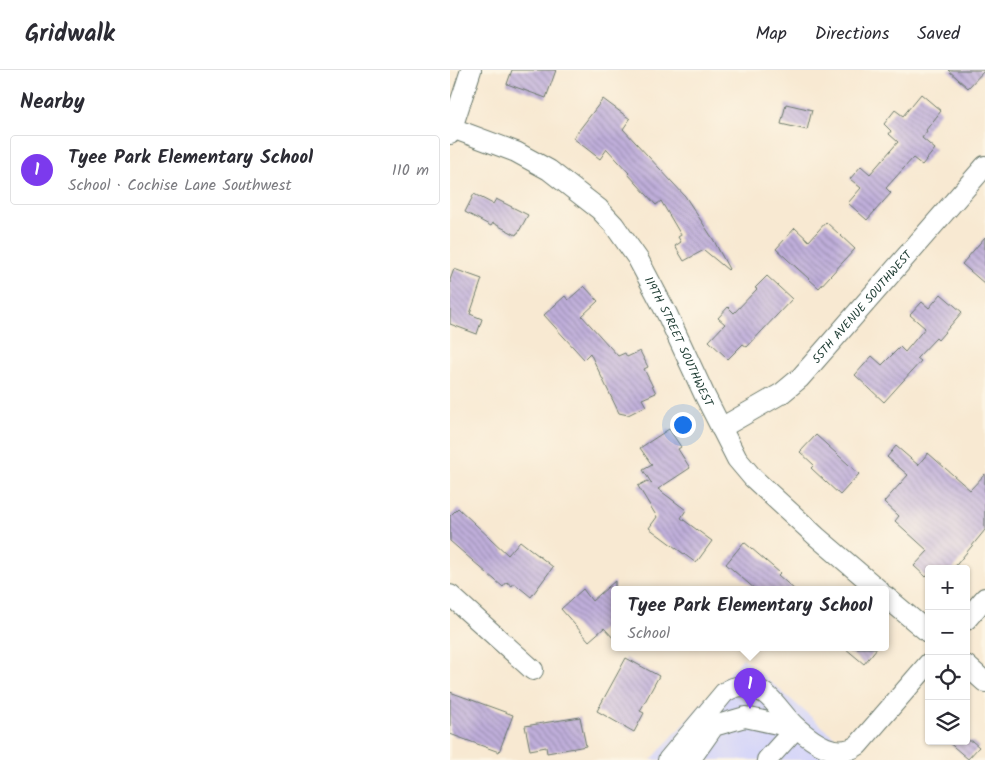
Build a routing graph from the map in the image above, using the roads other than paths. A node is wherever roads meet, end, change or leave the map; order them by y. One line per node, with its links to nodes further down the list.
1 (471, 70): 2 (street)
2 (451, 131): 4 (street, 119TH STREET SOUTHWEST)
3 (985, 166): 4 (street, 55TH AVENUE SOUTHWEST)
4 (721, 428): 5 (street, 119TH STREET SOUTHWEST)
5 (873, 586)
6 (450, 596): 13 (street)
7 (985, 598): 9 (street)
8 (889, 599): 10 (street)
9 (970, 615)
10 (925, 630)
11 (925, 668): 16 (street)
12 (970, 669): 14 (street)
13 (533, 670)
14 (985, 682)
15 (796, 728): 16 (street); 17 (street); 18 (street); 19 (street)
16 (838, 755)
17 (698, 756)
18 (668, 760)
19 (767, 760)

